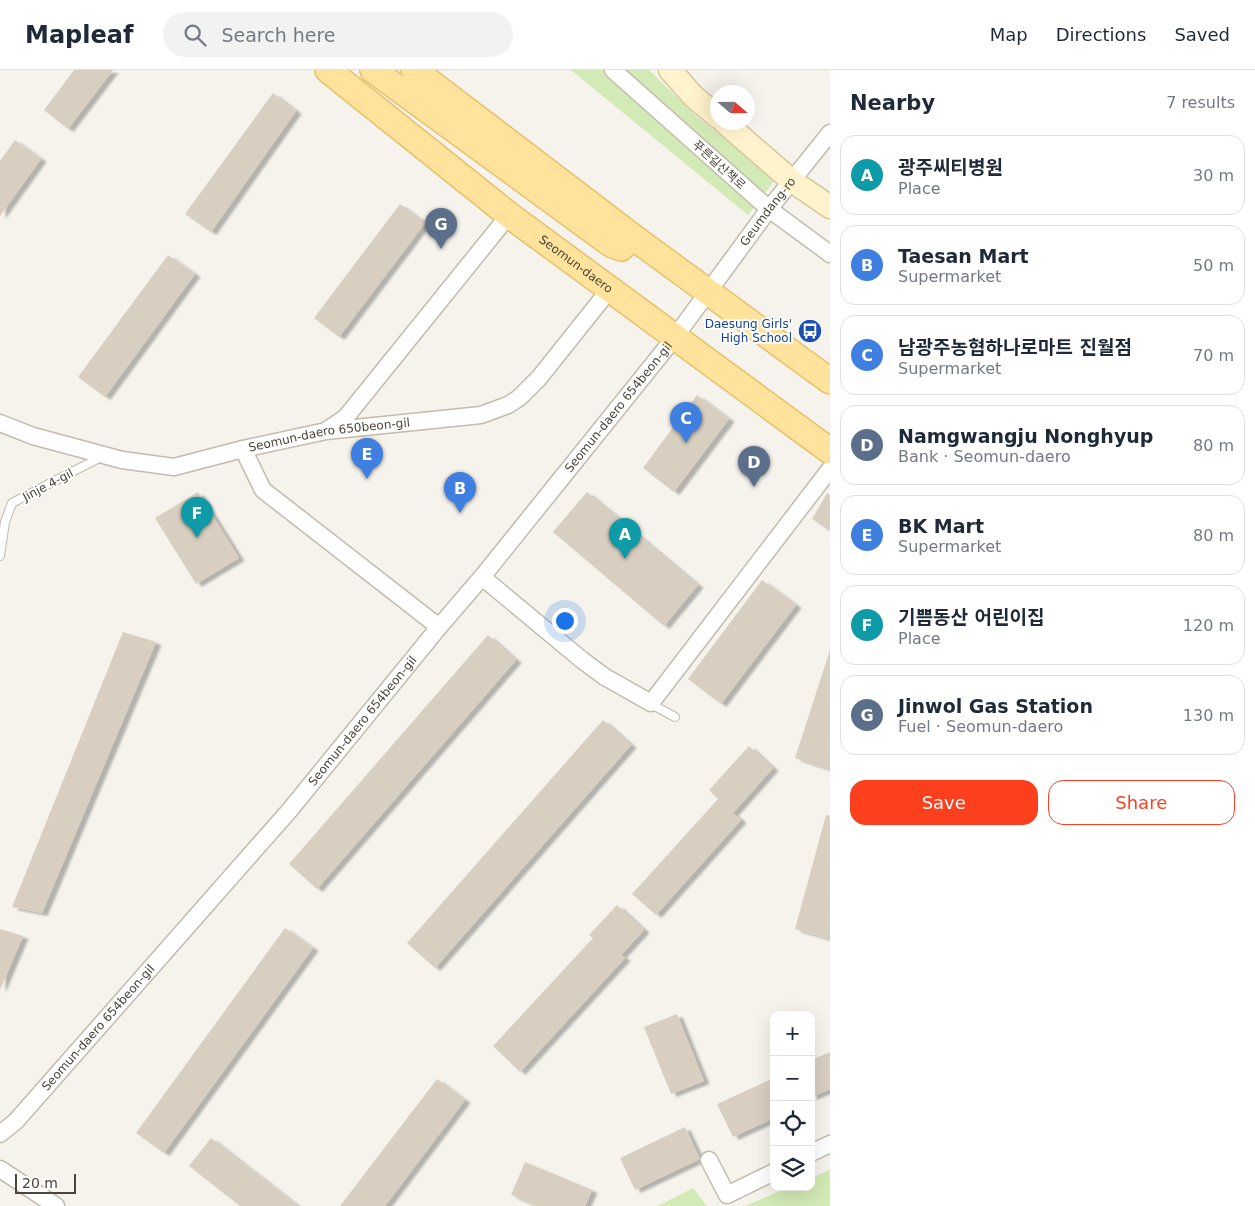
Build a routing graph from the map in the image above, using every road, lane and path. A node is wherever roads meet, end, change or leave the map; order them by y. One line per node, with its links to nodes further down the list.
1 (328, 70): 13 (main road, Seomun-daero)
2 (373, 70): 12 (main road)
3 (414, 70): 12 (main road)
4 (613, 70): 11 (street, 푸른길산책로)
5 (670, 70): 6 (street)
6 (710, 110)
7 (733, 130): 9 (street)
8 (830, 133): 9 (street, Geumdang-ro)
9 (792, 181): 10 (street); 11 (street, Geumdang-ro)
10 (830, 207)
11 (770, 209): 14 (street, 푸른길산책로); 16 (street, Geumdang-ro)
12 (600, 212): 16 (main road)
13 (509, 215): 15 (main road, Seomun-daero); 20 (street)
14 (830, 254)
15 (610, 289): 17 (main road, Seomun-daero); 20 (street, Seomun-daero 650beon-gil)
16 (709, 292): 17 (street, Seomun-daero 654beon-gil); 18 (main road)
17 (676, 337): 22 (main road, Seomun-daero); 26 (street, Seomun-daero 654beon-gil)
18 (830, 380)
19 (0, 422): 23 (street, Seomun-daero 650beon-gil)
20 (326, 431): 21 (street, Seomun-daero 650beon-gil)
21 (243, 448): 23 (street, Seomun-daero 650beon-gil); 27 (street)
22 (830, 451)
23 (104, 455): 25 (lane, Jinje 4-gil)
24 (830, 469): 28 (street)
25 (0, 556)
26 (482, 577): 27 (street, Seomun-daero 654beon-gil); 28 (street)
27 (438, 627): 30 (street, Seomun-daero 654beon-gil)
28 (650, 704): 29 (lane)
29 (675, 717)
30 (0, 1134)
31 (830, 1144): 32 (street)
32 (815, 1151)
33 (709, 1160): 35 (street)
34 (0, 1169): 36 (street)
35 (770, 1174)
36 (56, 1206)

